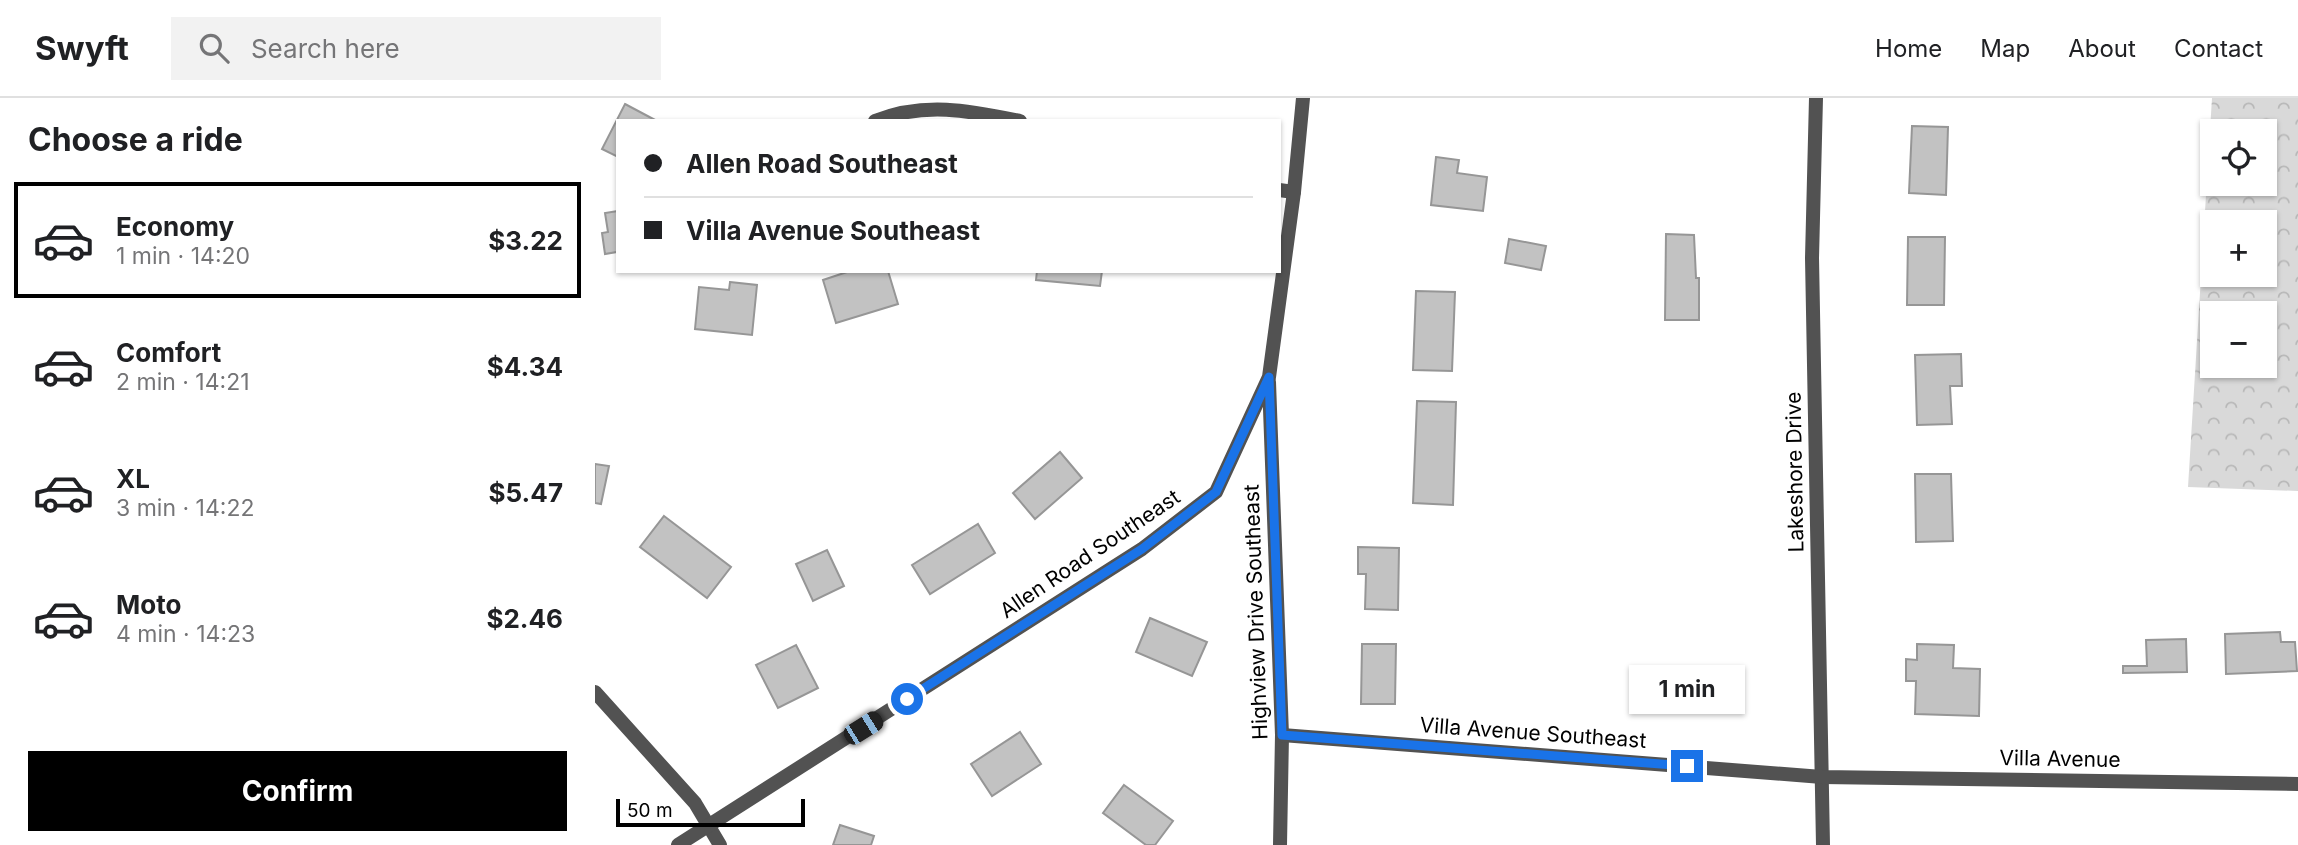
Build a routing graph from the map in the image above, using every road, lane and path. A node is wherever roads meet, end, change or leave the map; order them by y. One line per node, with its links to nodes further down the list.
1 (1303, 98): 5 (street, Allen Road Southeast)
2 (1816, 98): 11 (street, Lakeshore Drive)
3 (882, 119): 4 (street)
4 (1011, 119)
5 (1287, 191): 6 (street, Allen Road Southeast)
6 (1281, 253)
7 (1279, 273): 8 (street, Allen Road Southeast)
8 (1269, 377): 10 (street, Highview Drive Southeast); 13 (street, Allen Road Southeast)
9 (595, 692): 13 (street)
10 (1282, 735): 11 (street, Villa Avenue Southeast); 16 (street, Highview Drive Southeast)
11 (1822, 777): 12 (street, Villa Avenue); 17 (street, Lakeshore Drive)
12 (2298, 784)
13 (709, 827): 14 (street, Allen Road Southeast); 15 (street)
14 (677, 845)
15 (720, 845)
16 (1280, 845)
17 (1823, 845)

